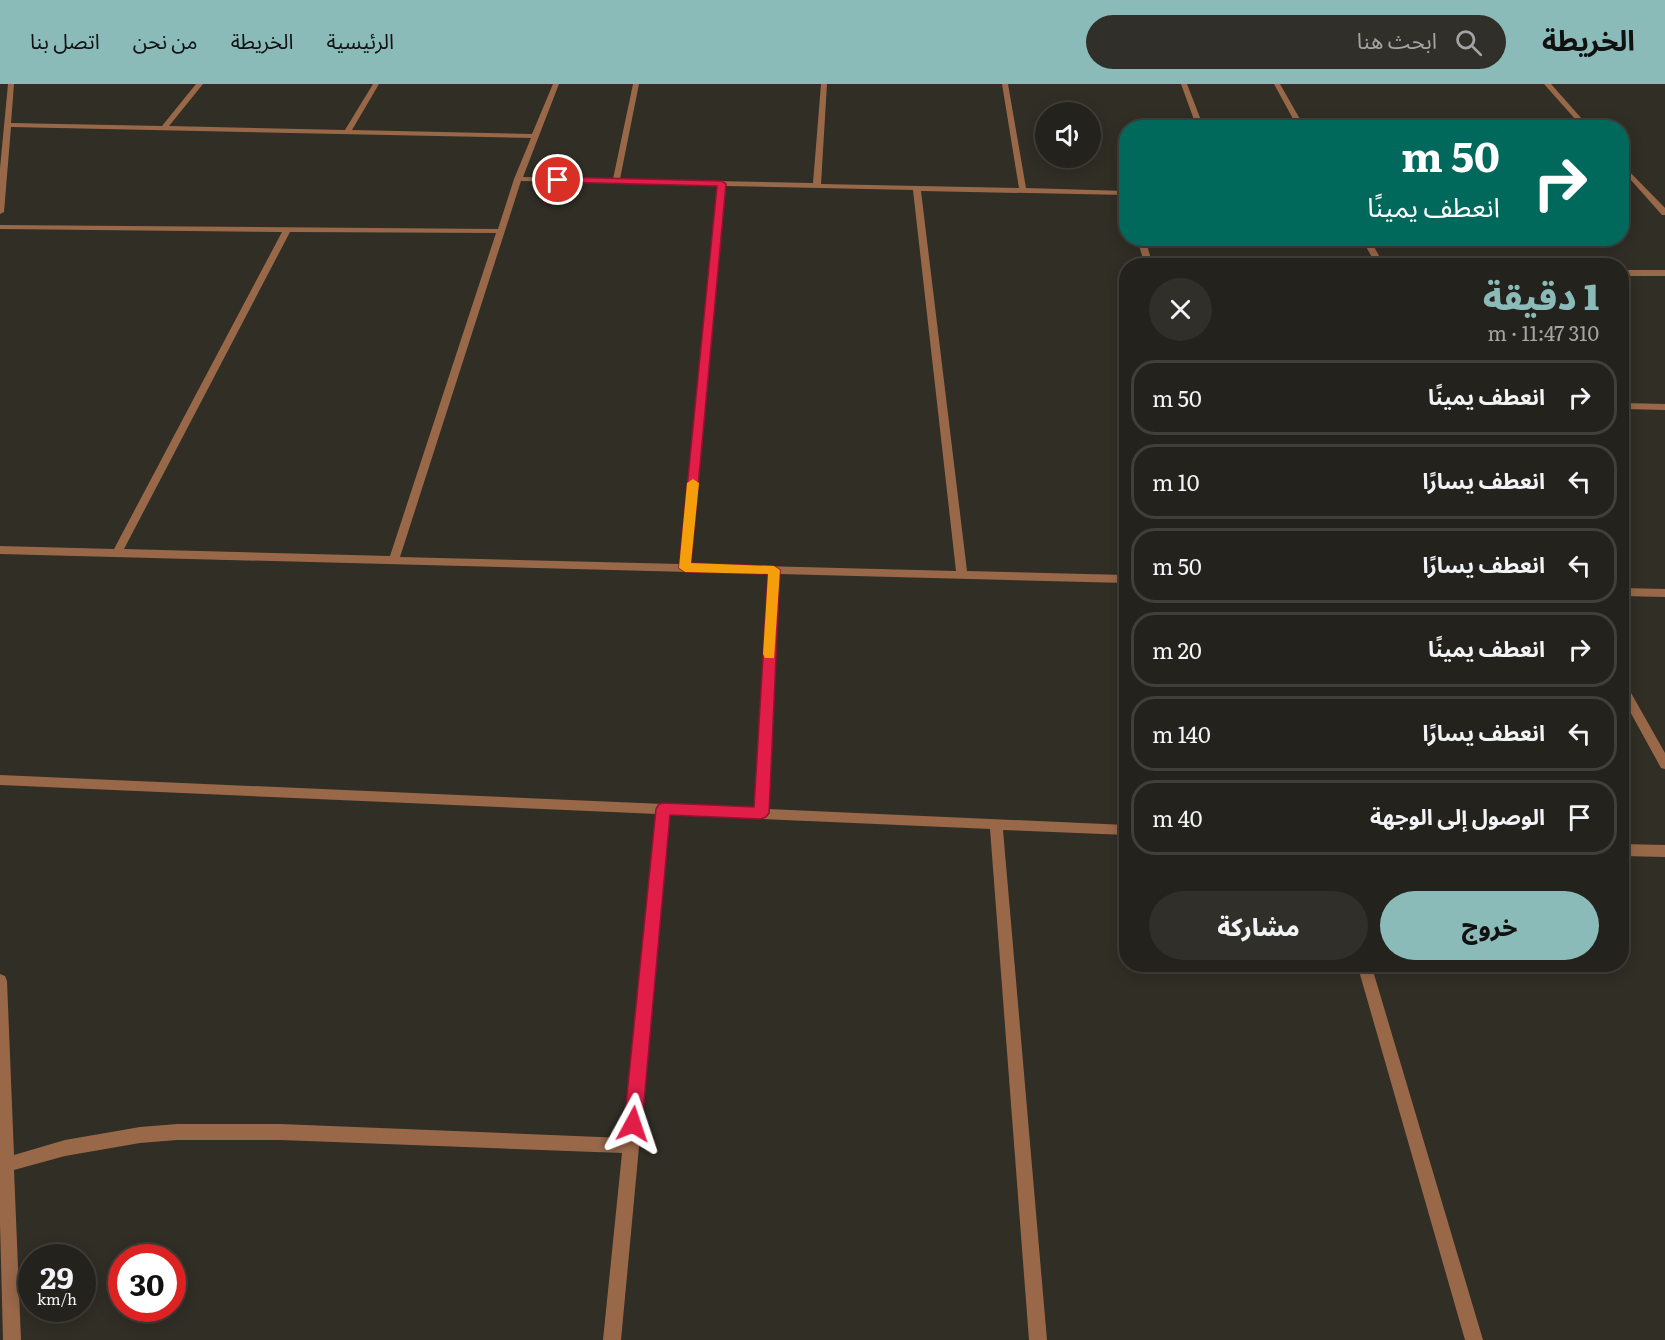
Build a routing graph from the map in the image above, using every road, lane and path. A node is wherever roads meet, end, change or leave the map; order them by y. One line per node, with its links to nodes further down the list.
1 (11, 84): 14 (street)
2 (200, 84): 15 (street)
3 (376, 84): 16 (street)
4 (556, 84): 17 (street)
5 (636, 84): 20 (street)
6 (824, 84): 22 (street)
7 (1005, 84): 24 (street)
8 (1184, 84): 11 (street)
9 (1277, 84): 12 (street)
10 (1547, 84): 13 (street)
11 (1197, 120)
12 (1297, 120)
13 (1580, 120)
14 (8, 124): 15 (street); 26 (street)
15 (164, 128): 16 (street)
16 (347, 132): 17 (street)
17 (535, 136): 19 (street)
18 (1629, 174): 27 (street)
19 (518, 179): 20 (street); 30 (street)
20 (616, 181): 21 (street)
21 (722, 184): 22 (street); 38 (street)
22 (817, 186): 23 (street)
23 (917, 188): 24 (street); 40 (street)
24 (1023, 190): 25 (street)
25 (1119, 193)
26 (0, 212)
27 (1665, 213)
28 (0, 227): 29 (street)
29 (287, 230): 30 (street); 36 (street)
30 (501, 231): 37 (street)
31 (1629, 273): 32 (street)
32 (1665, 273)
33 (1629, 406): 34 (street)
34 (1665, 407)
35 (0, 550): 36 (street)
36 (117, 553): 37 (street)
37 (394, 560): 38 (street)
38 (685, 568): 39 (street)
39 (774, 570): 40 (street); 48 (street)
40 (962, 575): 41 (street)
41 (1119, 579)
42 (1629, 592): 43 (street)
43 (1665, 593)
44 (1629, 700): 45 (street)
45 (1665, 764)
46 (0, 780): 47 (street)
47 (664, 809): 48 (street); 55 (street)
48 (761, 813): 49 (street)
49 (996, 824): 50 (street); 59 (street)
50 (1119, 830)
51 (1629, 850): 52 (street)
52 (1665, 852)
53 (1366, 972): 60 (street)
54 (0, 981): 56 (street)
55 (631, 1146): 56 (street); 58 (street)
56 (6, 1165): 57 (street)
57 (12, 1340)
58 (612, 1340)
59 (1038, 1340)
60 (1474, 1340)

